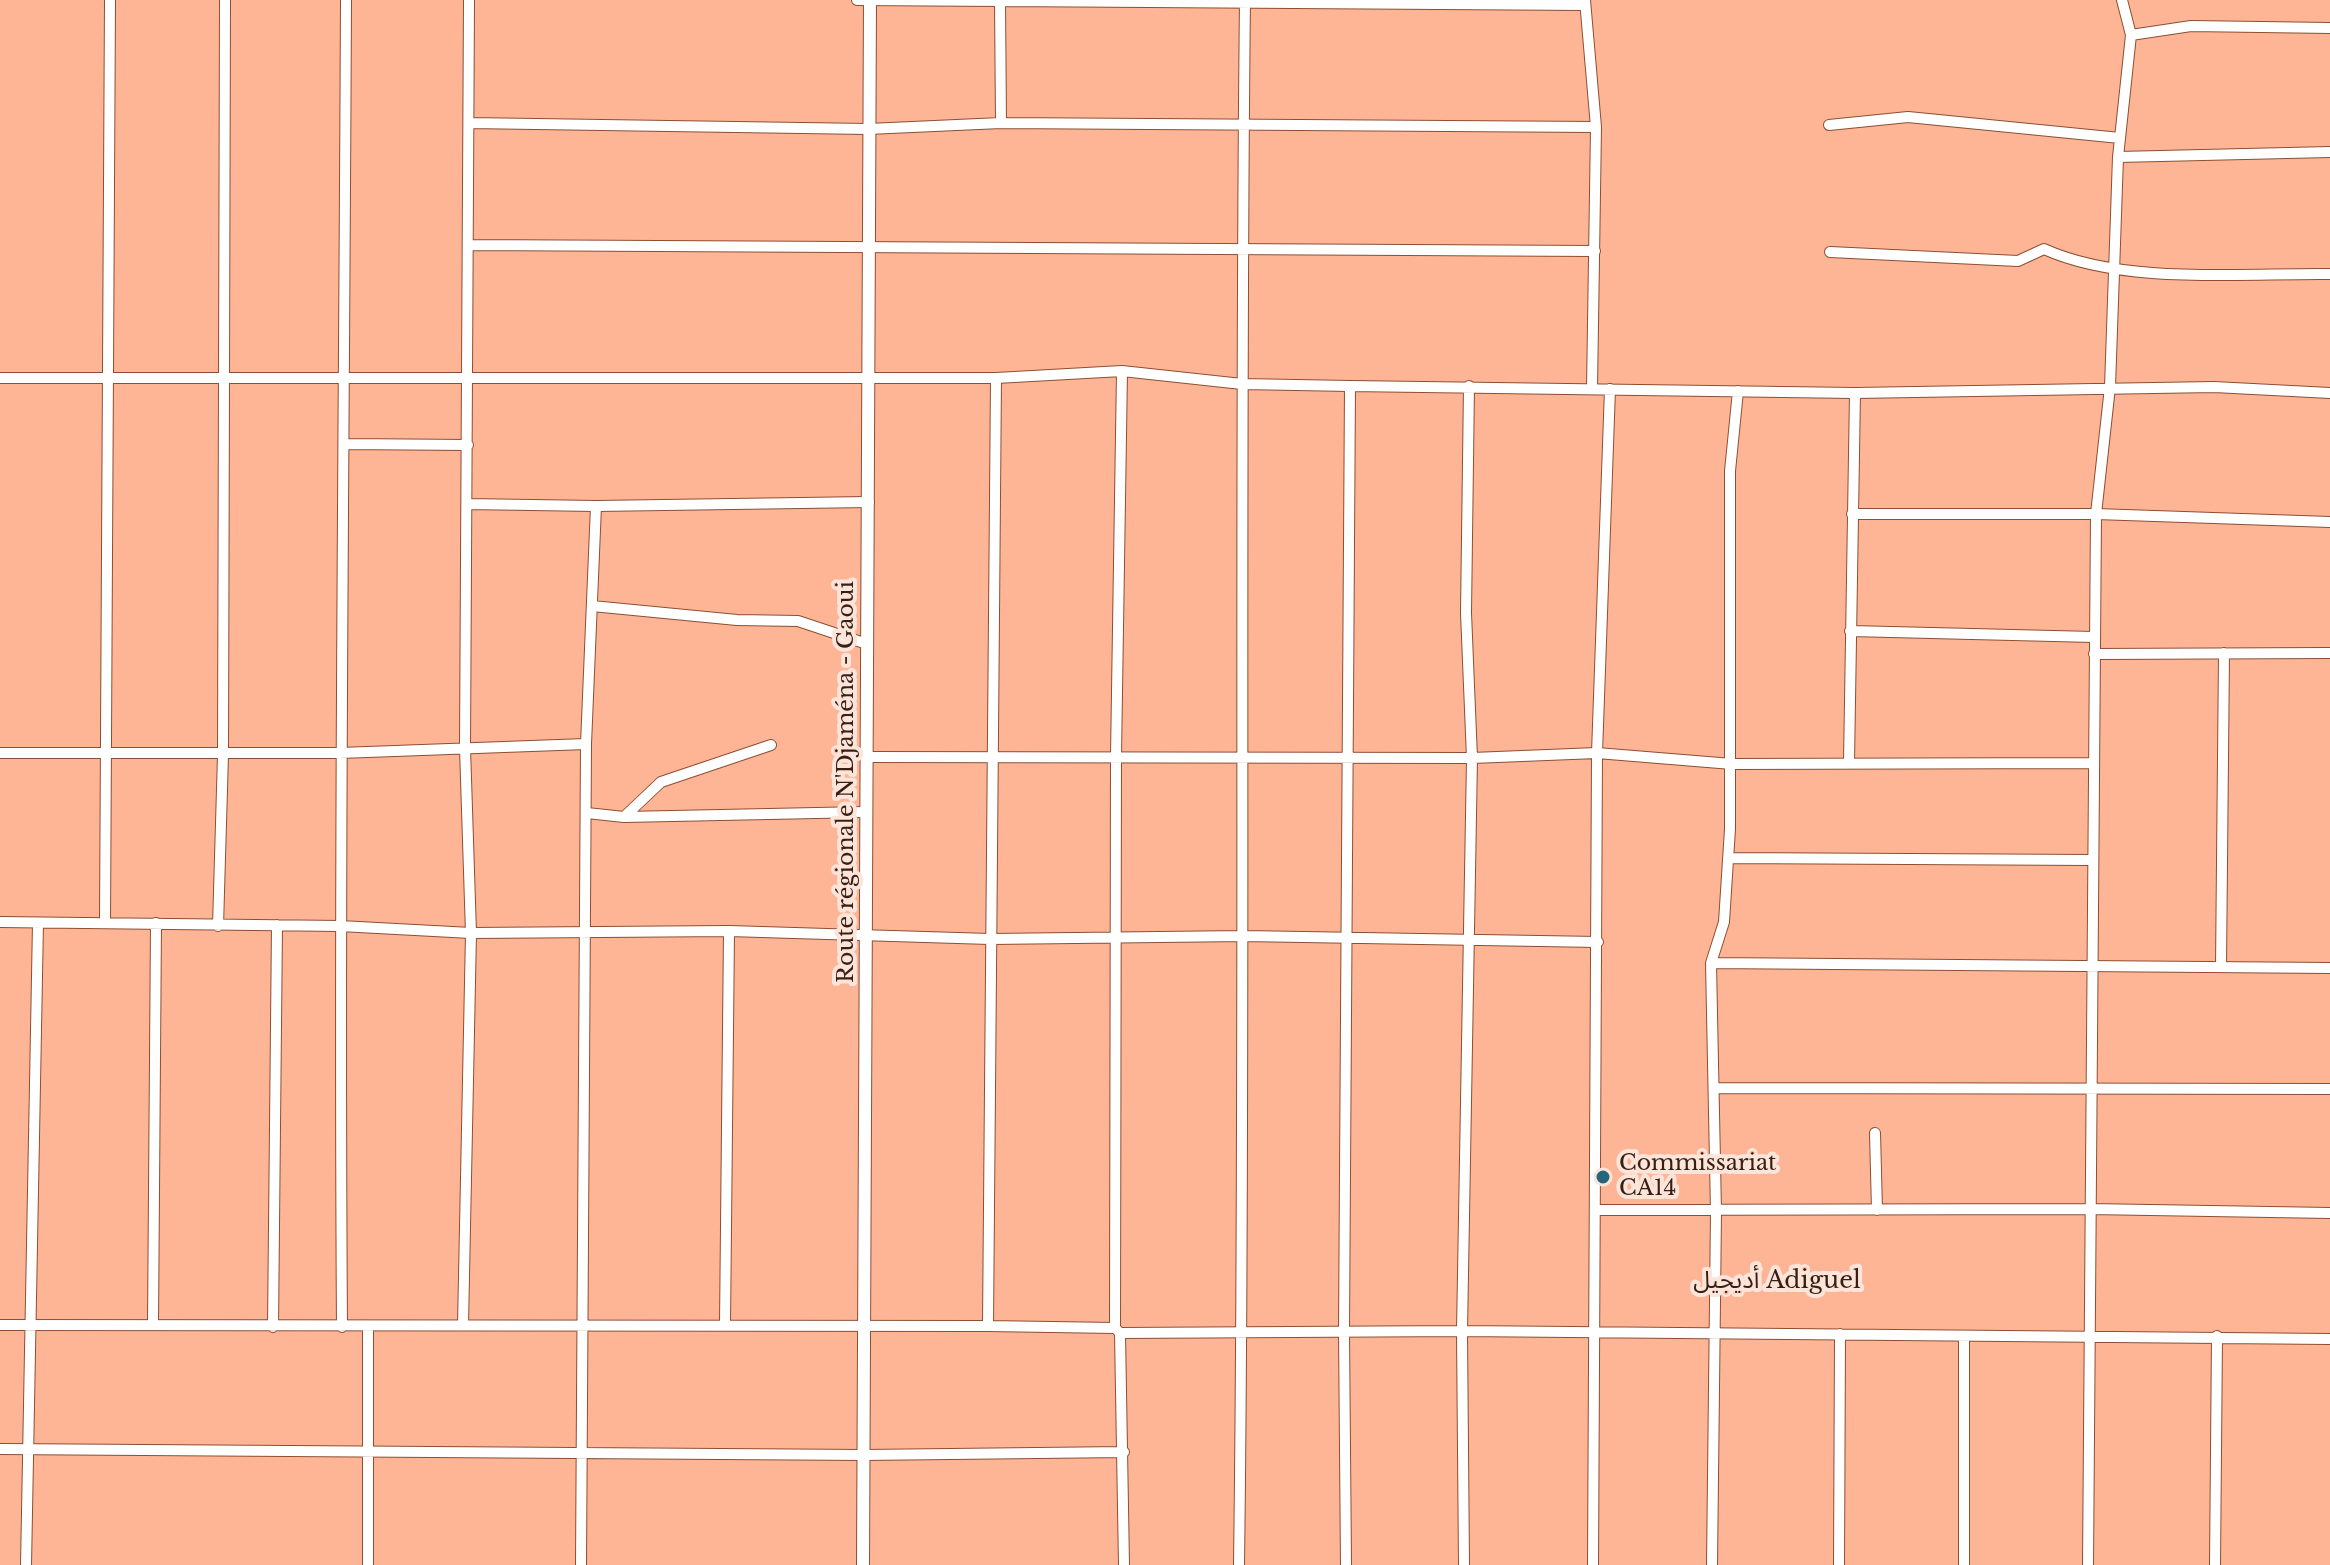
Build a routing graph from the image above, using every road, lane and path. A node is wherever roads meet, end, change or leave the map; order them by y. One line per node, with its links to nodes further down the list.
1 (110, 0): 35 (street)
2 (225, 0): 33 (street)
3 (346, 0): 36 (street)
4 (469, 0): 16 (street)
5 (857, 0): 6 (street)
6 (870, 0): 7 (street); 21 (street, Route régionale N'Djaména - Gaoui)
7 (1000, 0): 9 (street); 17 (street)
8 (2122, 0): 15 (street)
9 (1122, 1): 10 (street)
10 (1245, 1): 13 (street); 19 (street)
11 (1466, 2): 12 (street); 13 (street)
12 (1585, 2): 20 (street)
13 (1348, 3)
14 (2330, 28): 15 (street)
15 (2131, 35): 22 (street)
16 (469, 123): 21 (street); 25 (street)
17 (1001, 123): 19 (street); 21 (street)
18 (1829, 125): 22 (street)
19 (1244, 127): 20 (street); 27 (street)
20 (1596, 127): 28 (street)
21 (868, 129): 26 (street, Route régionale N'Djaména - Gaoui)
22 (2120, 138): 24 (street)
23 (2330, 152): 24 (street)
24 (2118, 157): 30 (street)
25 (469, 245): 26 (street); 38 (street)
26 (868, 246): 27 (street); 34 (street, Route régionale N'Djaména - Gaoui)
27 (1246, 247): 28 (street); 40 (street)
28 (1595, 251): 44 (street)
29 (1830, 252): 30 (street)
30 (2114, 271): 31 (street); 43 (street)
31 (2330, 274)
32 (1122, 371): 39 (street); 40 (street); 72 (street)
33 (225, 376): 35 (street); 36 (street); 71 (street)
34 (868, 376): 38 (street); 39 (street); 51 (street, Route régionale N'Djaména - Gaoui)
35 (107, 377): 37 (street); 70 (street)
36 (345, 377): 38 (street); 49 (street)
37 (0, 378)
38 (468, 378): 50 (street)
39 (996, 378): 75 (street)
40 (1242, 384): 41 (street); 76 (street)
41 (1350, 386): 42 (street); 73 (street)
42 (1469, 386): 44 (street); 77 (street)
43 (2110, 387): 47 (street); 48 (street); 55 (street)
44 (1592, 389): 45 (street)
45 (1610, 389): 46 (street); 69 (street)
46 (1738, 391): 47 (street); 80 (street)
47 (1855, 393): 54 (street)
48 (2330, 393)
49 (345, 444): 50 (street); 68 (street)
50 (468, 445): 52 (street)
51 (869, 502): 53 (street); 60 (street, Route régionale N'Djaména - Gaoui)
52 (467, 504): 53 (street); 66 (street)
53 (596, 506): 57 (street)
54 (1852, 514): 55 (street); 58 (street)
55 (2096, 514): 56 (street); 59 (street)
56 (2330, 522)
57 (592, 606): 60 (street); 64 (street)
58 (1850, 631): 59 (street); 78 (street)
59 (2094, 637): 63 (street)
60 (867, 644): 74 (street, Route régionale N'Djaména - Gaoui)
61 (2224, 653): 62 (street); 63 (street); 104 (street)
62 (2330, 653)
63 (2094, 654): 79 (street)
64 (586, 744): 66 (street); 82 (street)
65 (771, 745): 83 (street)
66 (465, 748): 68 (street); 95 (street)
67 (0, 753): 70 (street)
68 (340, 753): 71 (street); 92 (street)
69 (1597, 753): 77 (street); 80 (street); 102 (street)
70 (105, 754): 71 (street); 88 (street)
71 (223, 755): 91 (street)
72 (1116, 756): 75 (street); 76 (street); 98 (street)
73 (1346, 756): 76 (street); 77 (street); 99 (street)
74 (865, 757): 75 (street); 81 (street, Route régionale N'Djaména - Gaoui)
75 (991, 758): 100 (street)
76 (1245, 758): 97 (street)
77 (1472, 758): 101 (street)
78 (1849, 762): 79 (street); 80 (street)
79 (2092, 763): 85 (street)
80 (1732, 764): 84 (street)
81 (865, 812): 83 (street); 96 (street, Route régionale N'Djaména - Gaoui)
82 (587, 813): 83 (street); 93 (street)
83 (624, 817)
84 (1728, 858): 85 (street); 103 (street)
85 (2090, 860): 105 (street)
86 (0, 922): 87 (street)
87 (38, 923): 88 (street); 120 (street)
88 (105, 923): 89 (street)
89 (156, 923): 91 (street); 116 (street)
90 (277, 925): 91 (street); 92 (street); 124 (street)
91 (218, 926)
92 (340, 926): 95 (street); 125 (street)
93 (583, 931): 94 (street); 95 (street); 121 (street)
94 (729, 931): 96 (street); 119 (street)
95 (471, 933): 118 (street)
96 (866, 934): 100 (street); 122 (street, Route régionale N'Djaména - Gaoui)
97 (1244, 936): 98 (street); 99 (street); 130 (street)
98 (1116, 938): 100 (street); 127 (street)
99 (1346, 938): 101 (street); 128 (street)
100 (990, 939): 123 (street)
101 (1469, 939): 102 (street); 129 (street)
102 (1598, 942): 112 (street)
103 (1711, 963): 105 (street); 107 (street)
104 (2221, 967): 105 (street); 106 (street)
105 (2090, 968): 109 (street)
106 (2330, 968)
107 (1715, 1088): 109 (street); 114 (street)
108 (2330, 1089): 109 (street)
109 (2091, 1090): 111 (street)
110 (1875, 1133): 113 (street)
111 (2090, 1209): 113 (street); 115 (street); 134 (street)
112 (1597, 1210): 114 (street); 132 (street)
113 (1877, 1210): 114 (street)
114 (1716, 1212): 131 (street)
115 (2330, 1213)
116 (153, 1324): 120 (street); 124 (street)
117 (0, 1325): 120 (street)
118 (463, 1325): 121 (street); 126 (street)
119 (725, 1325): 121 (street); 122 (street)
120 (29, 1326): 139 (street)
121 (584, 1326): 142 (street)
122 (866, 1326): 123 (street); 143 (street, Route régionale N'Djaména - Gaoui)
123 (988, 1326): 127 (street)
124 (273, 1327): 125 (street)
125 (342, 1327): 126 (street)
126 (368, 1327): 140 (street)
127 (1118, 1331): 130 (street); 141 (street)
128 (1344, 1331): 129 (street); 130 (street); 150 (street)
129 (1462, 1331): 132 (street); 151 (street)
130 (1240, 1332): 149 (street)
131 (1712, 1333): 132 (street); 133 (street); 153 (street)
132 (1592, 1334): 152 (street)
133 (1840, 1334): 135 (street); 154 (street)
134 (2088, 1335): 135 (street); 136 (street); 156 (street)
135 (1964, 1336): 155 (street)
136 (2217, 1336): 137 (street); 157 (street)
137 (2330, 1339)
138 (0, 1449): 139 (street)
139 (28, 1449): 140 (street); 144 (street)
140 (366, 1449): 142 (street); 145 (street)
141 (1124, 1452): 143 (street); 148 (street)
142 (584, 1453): 143 (street); 146 (street)
143 (864, 1455): 147 (street, Route régionale N'Djaména - Gaoui)
144 (26, 1565)
145 (368, 1565)
146 (581, 1565)
147 (863, 1565)
148 (1124, 1565)
149 (1239, 1565)
150 (1346, 1565)
151 (1464, 1565)
152 (1593, 1565)
153 (1712, 1565)
154 (1839, 1565)
155 (1964, 1565)
156 (2088, 1565)
157 (2215, 1565)

